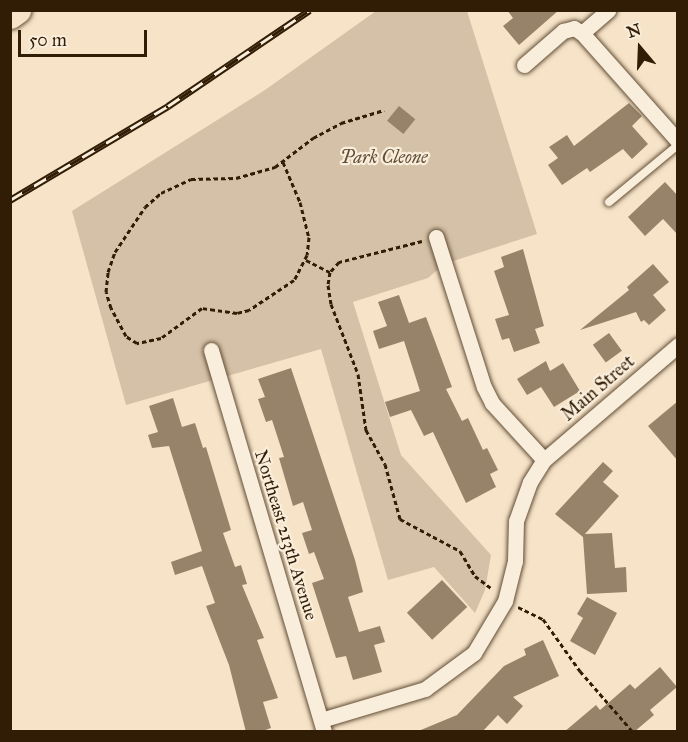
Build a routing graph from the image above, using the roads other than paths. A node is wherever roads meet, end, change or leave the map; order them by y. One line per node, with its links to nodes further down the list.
1 (17, 10): 3 (highway)
2 (608, 10): 4 (street)
3 (10, 15)
4 (582, 33): 5 (street); 6 (street)
5 (524, 65)
6 (678, 143): 7 (lane)
7 (609, 202)
8 (436, 237): 11 (street)
9 (678, 345): 11 (street, Main Street)
10 (211, 351): 12 (street, Northeast 213th Avenue)
11 (544, 460): 12 (street, Main Street)
12 (322, 726)

